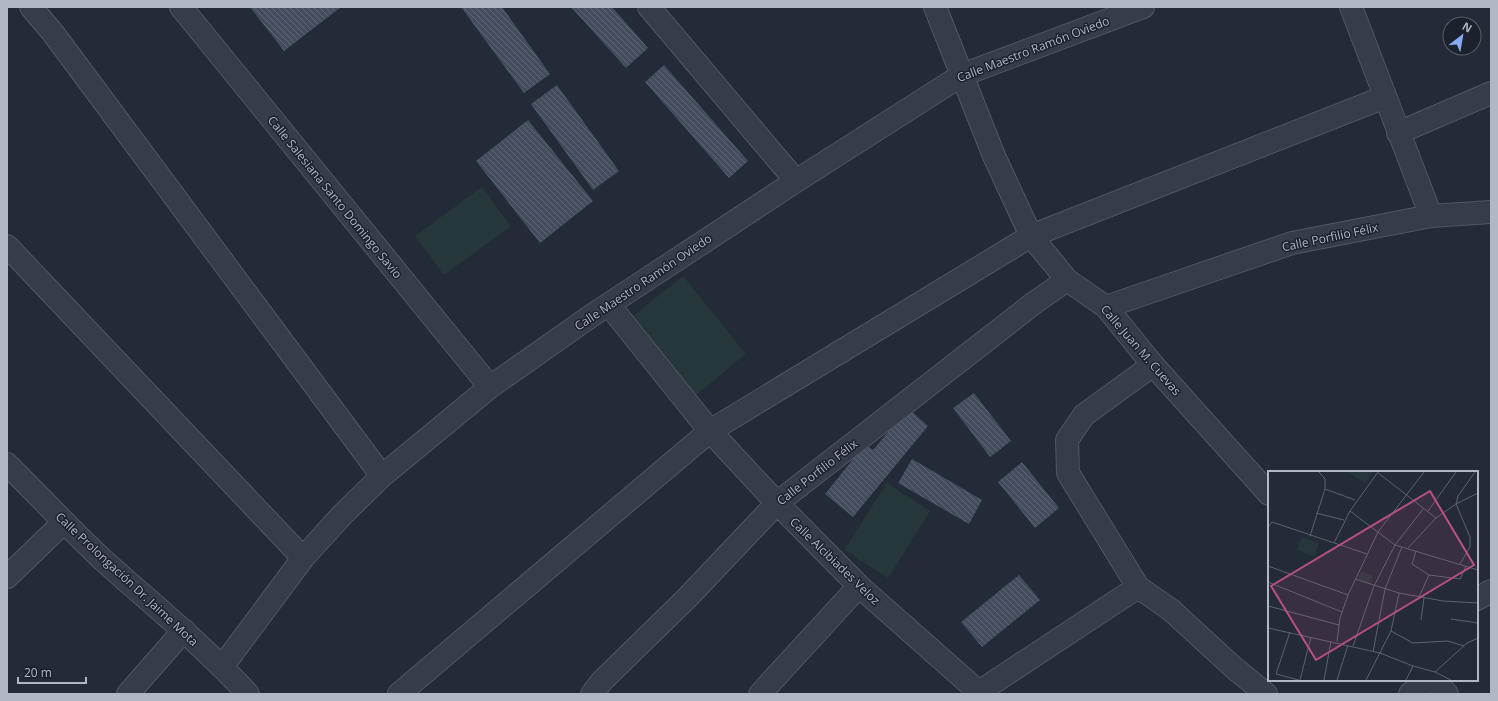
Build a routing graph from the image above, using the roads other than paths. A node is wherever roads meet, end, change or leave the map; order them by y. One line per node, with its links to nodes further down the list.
1 (31, 7): 23 (street)
2 (181, 7): 20 (street, Calle Salesiana Santo Domingo Savio)
3 (649, 7): 11 (street)
4 (935, 7): 7 (street, Calle Juan M. Cuevas)
5 (1143, 7): 7 (street, Calle Maestro Ramón Oviedo)
6 (1351, 7): 9 (street)
7 (962, 75): 11 (street, Calle Maestro Ramón Oviedo); 14 (street, Calle Juan M. Cuevas)
8 (1491, 93): 10 (street)
9 (1385, 97): 10 (street); 14 (street)
10 (1398, 133): 13 (street)
11 (796, 181): 17 (street, Calle Maestro Ramón Oviedo)
12 (1491, 212): 13 (street, Calle Porfilio Félix)
13 (1431, 216): 18 (street, Calle Porfilio Félix)
14 (1031, 236): 16 (street, Calle Juan M. Cuevas); 21 (street)
15 (7, 246): 27 (street)
16 (1068, 280): 18 (street, Calle Juan M. Cuevas); 25 (street, Calle Porfilio Félix)
17 (609, 306): 20 (street, Calle Maestro Ramón Oviedo); 21 (street, Calle Alcibiades Veloz)
18 (1106, 307): 19 (street, Calle Juan M. Cuevas)
19 (1154, 365): 24 (street, Calle Juan M. Cuevas); 30 (street)
20 (490, 387): 23 (street, Calle Maestro Ramón Oviedo)
21 (710, 431): 25 (street, Calle Alcibiades Veloz); 40 (street)
22 (7, 464): 26 (street, Calle Prolongación Dr. Jaime Mota)
23 (382, 476): 27 (street, Calle Maestro Ramón Oviedo)
24 (1268, 493)
25 (777, 503): 29 (street, Calle Alcibiades Veloz); 41 (street, Calle Porfilio Félix)
26 (64, 522): 28 (street); 33 (street, Calle Prolongación Dr. Jaime Mota)
27 (303, 558): 34 (street, Calle Maestro Ramón Oviedo)
28 (7, 577)
29 (859, 586): 37 (street, Calle Alcibiades Veloz); 42 (street)
30 (1138, 587): 37 (street); 43 (street)
31 (1491, 591): 32 (street)
32 (1478, 598)
33 (184, 630): 34 (street, Calle Prolongación Dr. Jaime Mota); 38 (street)
34 (222, 666): 39 (street, Calle Prolongación Dr. Jaime Mota)
35 (1428, 681): 44 (street)
36 (1436, 681): 45 (street)
37 (980, 693)
38 (128, 694)
39 (248, 694)
40 (399, 694)
41 (592, 694)
42 (760, 694)
43 (1266, 694)
44 (1410, 694)
45 (1447, 694)

